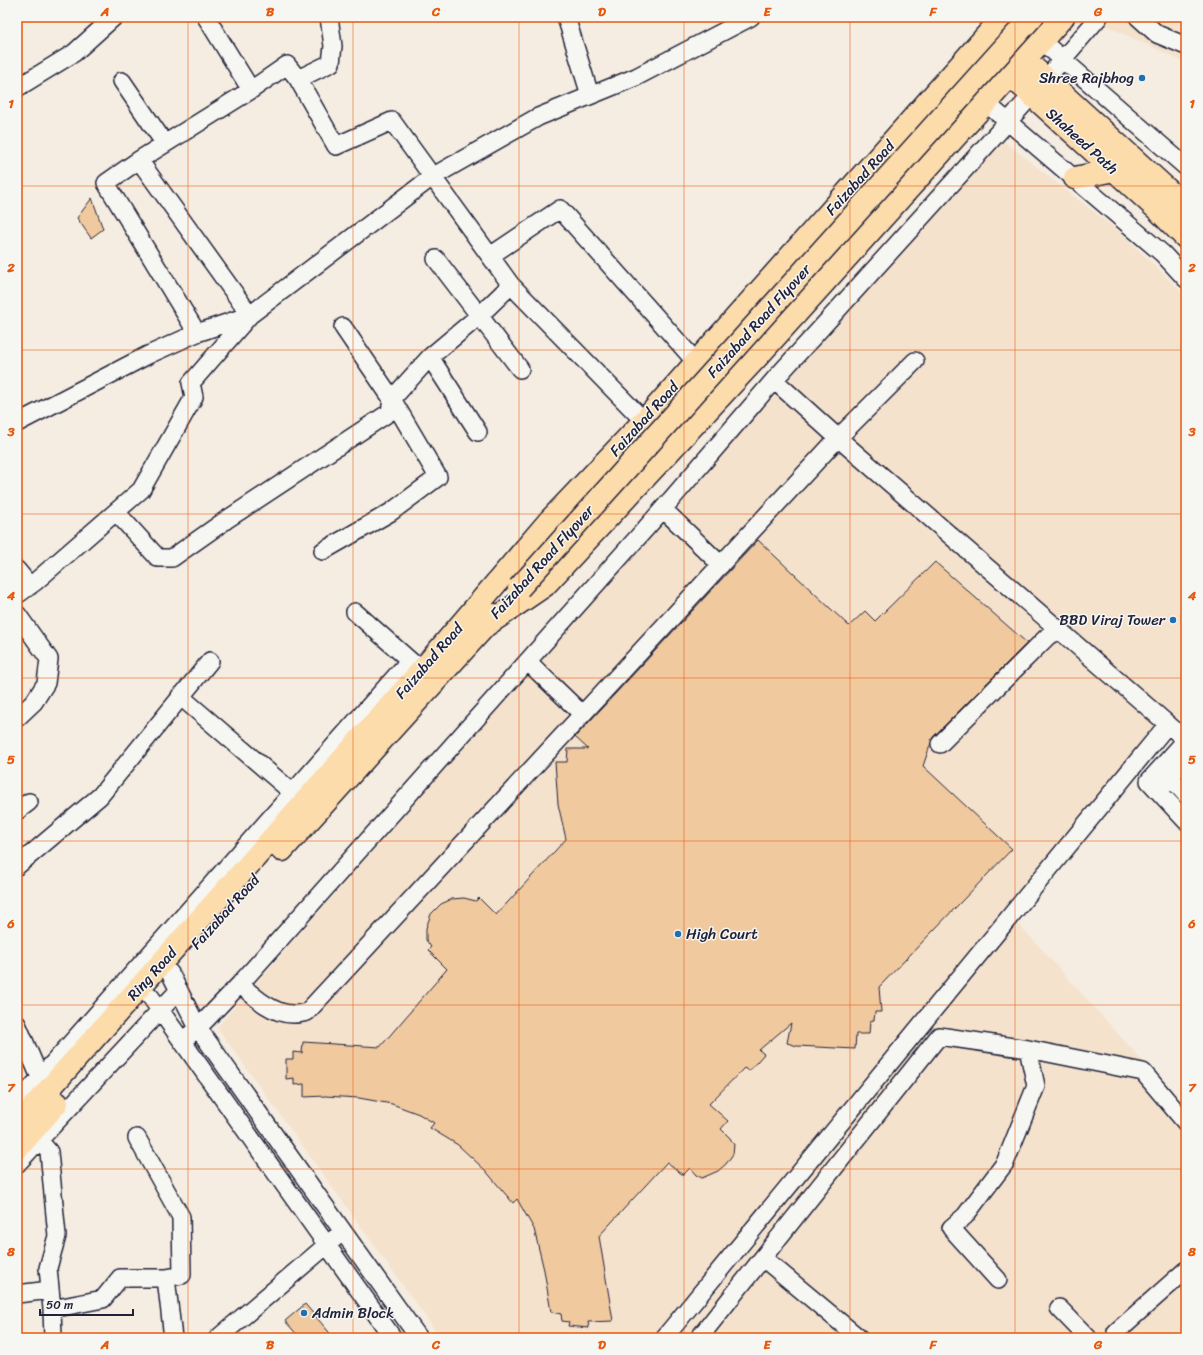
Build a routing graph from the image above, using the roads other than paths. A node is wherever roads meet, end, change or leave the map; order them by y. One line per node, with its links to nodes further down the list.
1 (114, 17): 20 (street)
2 (206, 17): 21 (street)
3 (329, 17): 17 (street)
4 (566, 17): 22 (street)
5 (752, 17): 22 (street)
6 (1014, 17): 12 (street)
7 (1032, 17): 59 (highway, Faizabad Road Flyover, bridge)
8 (1063, 17): 12 (highway)
9 (1100, 17): 14 (street)
10 (1138, 17): 13 (street)
11 (991, 31): 15 (highway, Shaheed Path); 16 (highway, Faizabad Road)
12 (1042, 40): 14 (street); 15 (highway)
13 (1186, 46)
14 (1062, 58): 19 (street); 27 (street)
15 (1017, 68): 19 (highway, Shaheed Path); 23 (highway)
16 (952, 74): 23 (street); 43 (highway, Faizabad Road)
17 (298, 79): 21 (street); 29 (street)
18 (122, 81): 25 (street)
19 (1038, 87): 24 (street); 28 (highway, Shaheed Path); 31 (highway, Shaheed Path)
20 (17, 88)
21 (251, 90): 25 (street)
22 (590, 95): 29 (street)
23 (986, 102): 24 (street); 59 (highway)
24 (1008, 121): 30 (street); 45 (street)
25 (165, 144): 26 (street)
26 (139, 160): 37 (street); 40 (street)
27 (1186, 167)
28 (1114, 170): 30 (highway); 32 (highway, Shaheed Path)
29 (432, 177): 33 (street); 37 (street)
30 (1075, 178): 35 (street)
31 (1186, 210)
32 (1186, 238)
33 (490, 256): 36 (street); 43 (street)
34 (436, 259): 38 (street)
35 (1186, 279)
36 (511, 285): 38 (street); 47 (street)
37 (250, 315): 40 (street); 52 (street)
38 (479, 316): 41 (street); 44 (street)
39 (344, 326): 46 (street)
40 (197, 333): 48 (street)
41 (430, 358): 46 (street); 49 (street)
42 (915, 361): 50 (street)
43 (696, 362): 47 (highway, Faizabad Road)
44 (520, 369)
45 (774, 380): 50 (street); 51 (street)
46 (392, 399): 52 (street); 53 (street)
47 (644, 421): 63 (highway, Faizabad Road)
48 (17, 423)
49 (478, 432)
50 (838, 438): 54 (street); 60 (street)
51 (663, 509): 54 (street); 62 (street)
52 (116, 512): 56 (street)
53 (323, 551)
54 (721, 565): 65 (street)
55 (17, 570): 56 (street)
56 (23, 590)
57 (355, 612): 63 (street)
58 (17, 614): 66 (street)
59 (485, 626): 77 (highway, Faizabad Road)
60 (1059, 630): 67 (street); 69 (street)
61 (210, 661): 64 (street)
62 (528, 662): 65 (street); 78 (street)
63 (421, 664): 73 (highway, Faizabad Road)
64 (180, 696): 73 (street); 76 (street)
65 (582, 714): 78 (street)
66 (17, 718)
67 (1168, 724): 68 (street); 107 (street)
68 (1186, 740): 71 (street)
69 (940, 744)
70 (1186, 759): 71 (street)
71 (1166, 772): 72 (street); 74 (street)
72 (1186, 795)
73 (298, 797): 75 (highway, Faizabad Road); 84 (street)
74 (1186, 821)
75 (286, 823): 84 (highway, Ring Road)
76 (17, 866)
77 (175, 981): 79 (highway, Faizabad Road); 81 (street)
78 (240, 984): 81 (street)
79 (155, 1003): 82 (street); 87 (highway, Faizabad Road)
80 (17, 1024): 84 (street)
81 (198, 1028): 82 (street); 91 (street)
82 (182, 1041): 92 (street)
83 (1028, 1049): 86 (street); 93 (street); 96 (street)
84 (43, 1085): 85 (street); 87 (highway, Ring Road)
85 (17, 1104)
86 (1186, 1122)
87 (29, 1132): 89 (highway, Faizabad Road); 90 (street); 97 (street)
88 (137, 1138): 95 (street)
89 (17, 1149)
90 (17, 1164)
91 (343, 1231): 92 (street); 106 (street)
92 (326, 1244): 104 (street); 105 (street)
93 (763, 1258): 108 (street); 109 (street)
94 (1186, 1270): 101 (street)
95 (166, 1278): 100 (street); 103 (street)
96 (998, 1280)
97 (50, 1290): 98 (street); 100 (street)
98 (17, 1294)
99 (1059, 1308): 110 (street)
100 (52, 1309): 102 (street)
101 (1116, 1336)
102 (53, 1338)
103 (173, 1338)
104 (218, 1338)
105 (394, 1338)
106 (419, 1338)
107 (664, 1338)
108 (699, 1338)
109 (859, 1338)
110 (1088, 1338)

